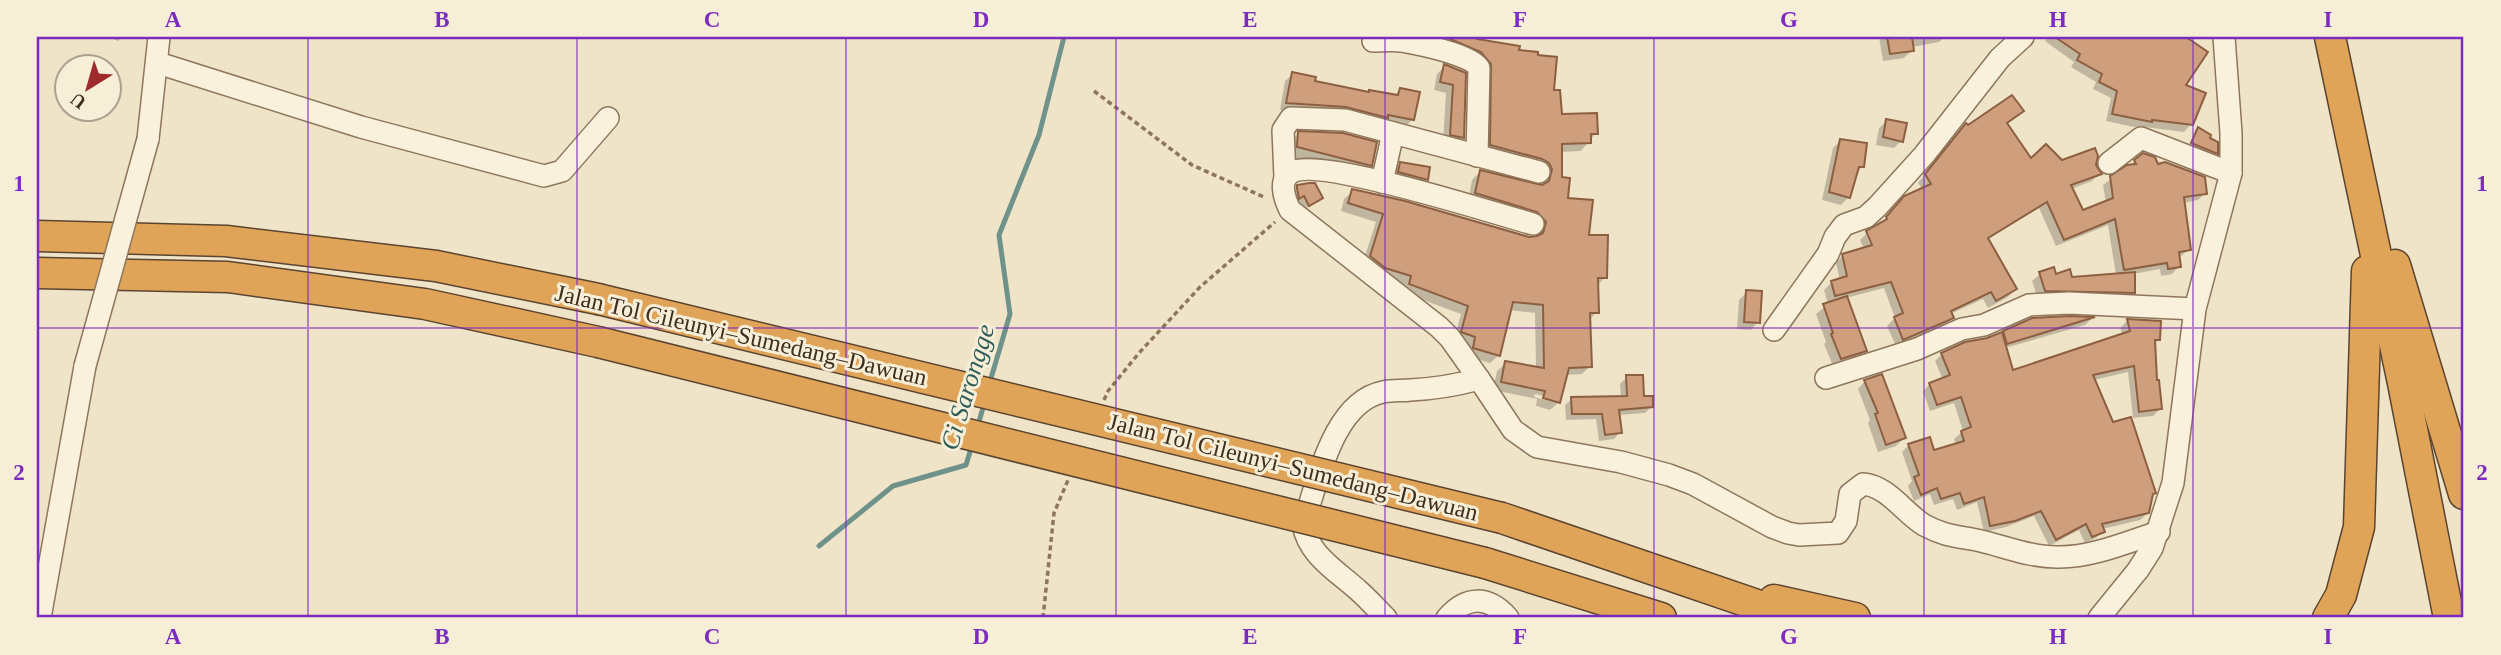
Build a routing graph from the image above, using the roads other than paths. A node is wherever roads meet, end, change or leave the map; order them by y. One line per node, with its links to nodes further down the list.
1 (159, 37): 7 (street)
2 (2023, 37): 21 (street)
3 (2224, 37): 13 (street)
4 (2330, 37): 17 (highway)
5 (2347, 37): 17 (highway)
6 (1373, 41): 10 (street)
7 (158, 63): 8 (street); 27 (street, bridge)
8 (608, 118)
9 (1393, 133): 10 (street); 14 (street); 15 (street)
10 (1478, 156): 12 (street)
11 (2109, 163): 13 (street)
12 (1539, 172)
13 (2231, 173): 20 (street)
14 (1285, 177): 15 (street); 23 (street)
15 (1382, 182): 16 (street)
16 (1533, 224)
17 (2378, 234): 24 (highway); 35 (highway); 36 (highway); 37 (highway)
18 (37, 236): 26 (highway, Jalan Tol Cileunyi–Sumedang–Dawuan, bridge)
19 (37, 274): 31 (highway, Jalan Tol Cileunyi–Sumedang–Dawuan, bridge)
20 (2195, 309): 22 (street); 25 (street)
21 (1774, 330)
22 (1826, 378)
23 (1479, 379): 25 (street); 28 (street)
24 (2464, 494)
25 (2159, 532): 34 (street)
26 (1685, 580): 32 (highway, Jalan Tol Cileunyi–Sumedang–Dawuan); 33 (highway)
27 (40, 618)
28 (1386, 618)
29 (1447, 618): 30 (street)
30 (1508, 618)
31 (1661, 618)
32 (1795, 618)
33 (1855, 618)
34 (2099, 618)
35 (2328, 618)
36 (2449, 618)
37 (2463, 618)

